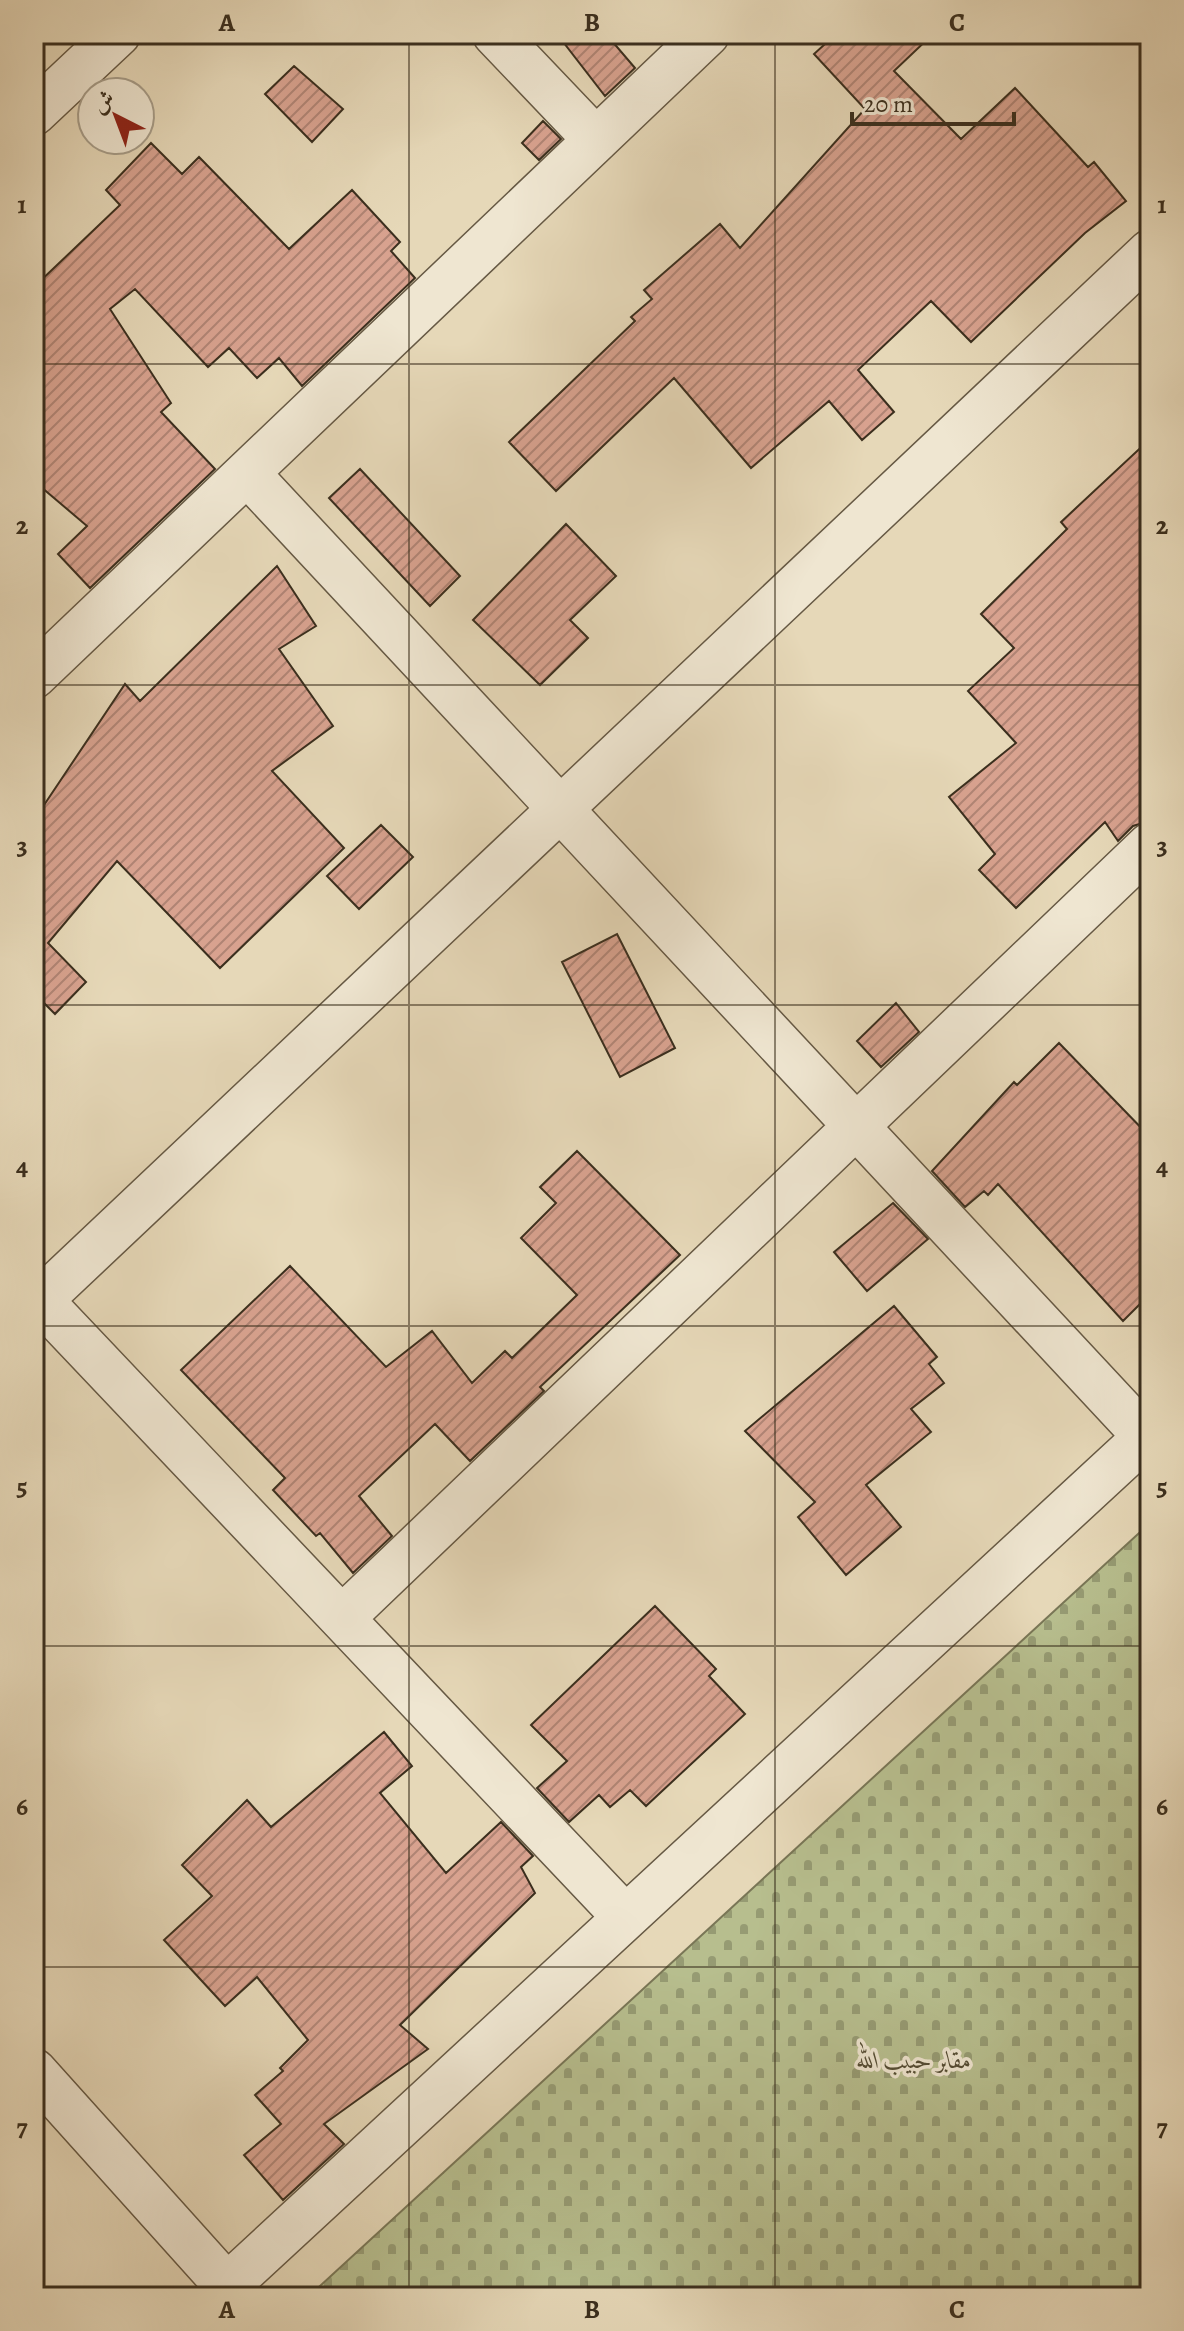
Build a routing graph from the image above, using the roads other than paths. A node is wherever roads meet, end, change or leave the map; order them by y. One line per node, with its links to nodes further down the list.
1 (118, 34): 4 (street)
2 (495, 34): 5 (street)
3 (707, 34): 5 (street)
4 (34, 113)
5 (596, 140): 7 (street)
6 (1150, 252): 9 (street)
7 (247, 473): 8 (street); 9 (street)
8 (34, 676)
9 (560, 809): 11 (street); 12 (street)
10 (1150, 845): 11 (street)
11 (854, 1126): 13 (street); 14 (street)
12 (37, 1303): 14 (street)
13 (1148, 1435): 15 (street)
14 (342, 1618): 15 (street)
15 (625, 1917): 17 (street)
16 (34, 2071): 17 (street)
17 (232, 2291)

